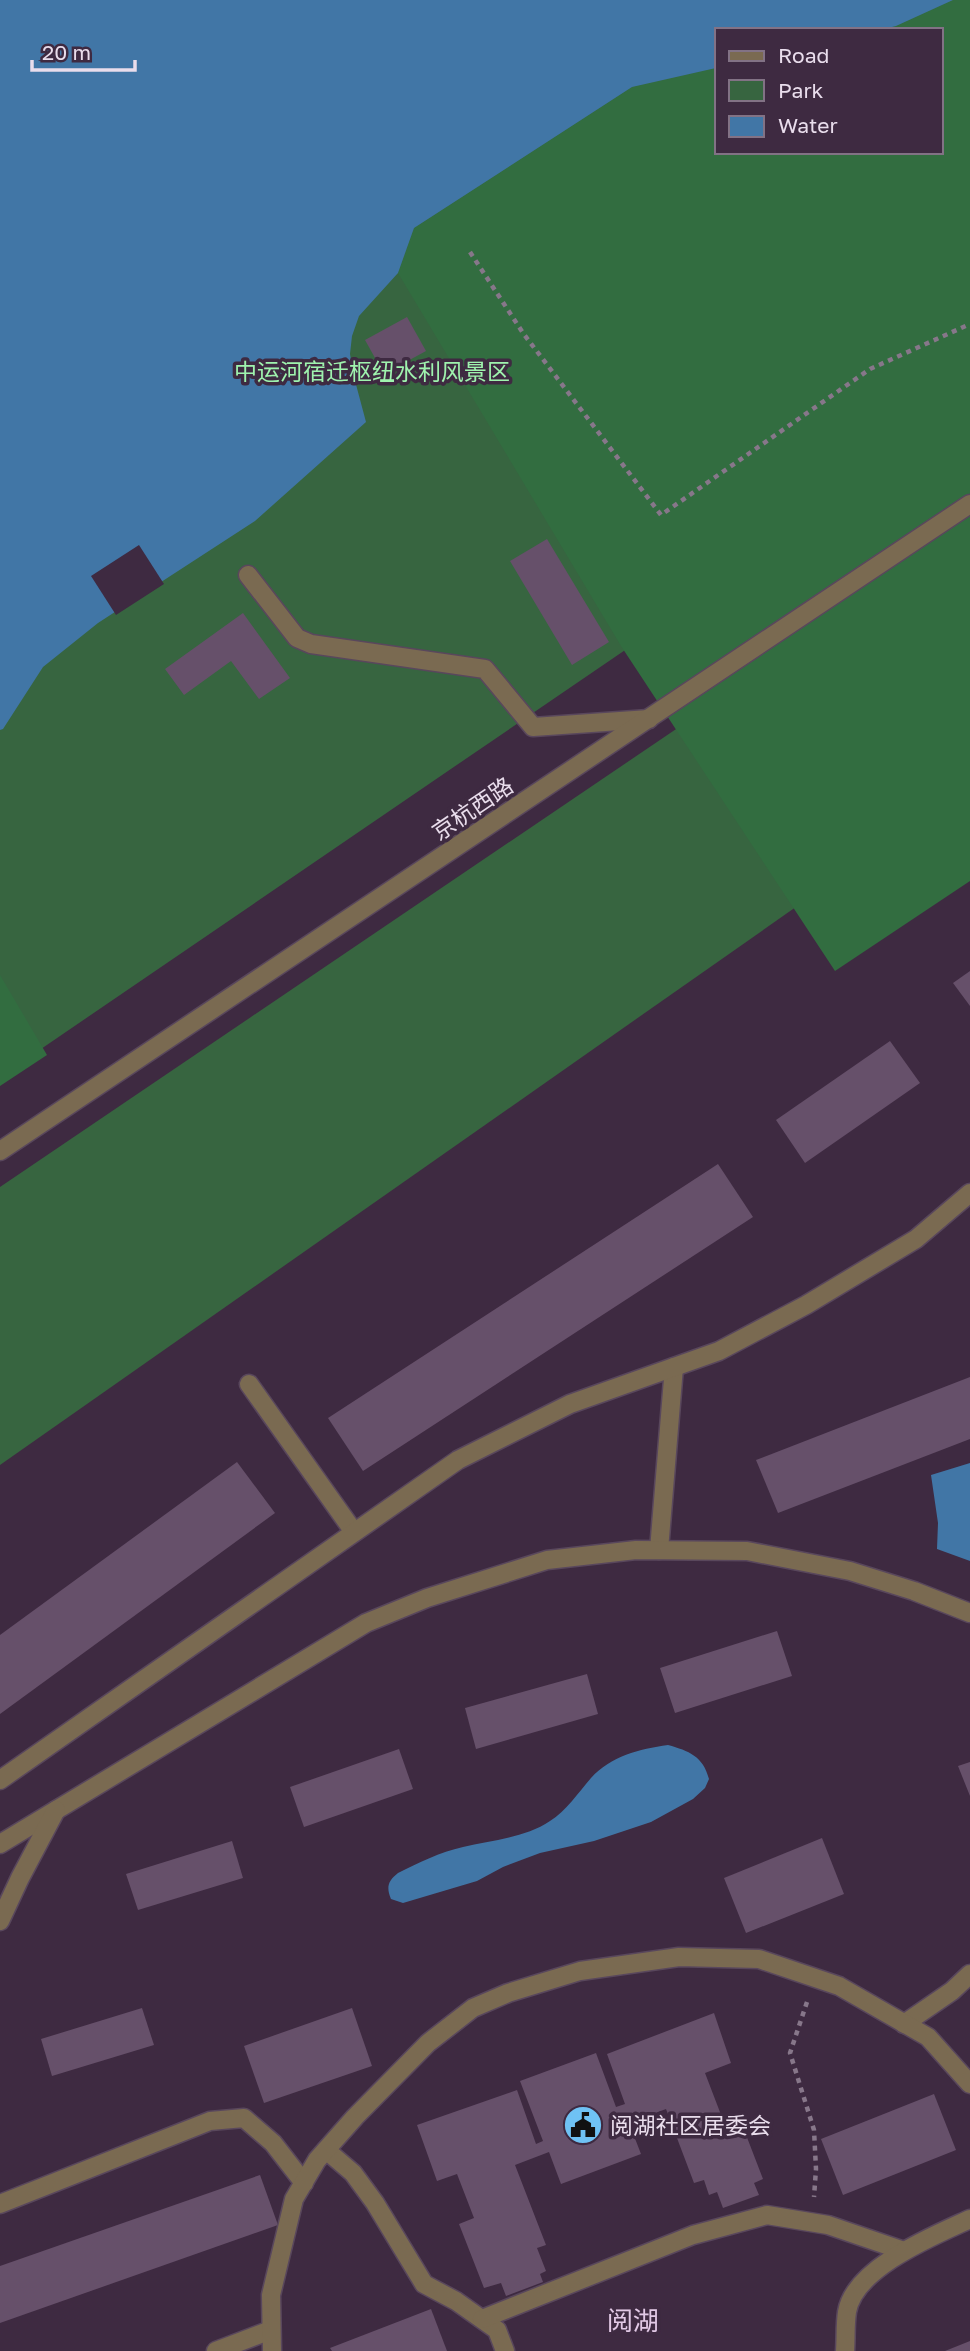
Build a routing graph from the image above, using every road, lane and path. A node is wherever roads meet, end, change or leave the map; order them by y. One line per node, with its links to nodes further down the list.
1 (470, 252): 2 (path)
2 (970, 324)
3 (970, 504): 5 (street, 京杭西路)
4 (248, 575): 5 (street)
5 (649, 719): 6 (street, 京杭西路)
6 (0, 1151)
7 (970, 1193): 8 (street)
8 (674, 1367): 10 (street); 11 (street)
9 (249, 1384): 10 (street)
10 (354, 1532): 13 (street)
11 (659, 1550): 12 (street); 14 (street)
12 (970, 1613)
13 (0, 1780)
14 (56, 1810): 15 (street); 16 (street)
15 (0, 1844)
16 (0, 1921)
17 (970, 1974): 19 (street)
18 (816, 1978): 19 (street); 21 (street); 25 (path)
19 (904, 2024): 20 (street)
20 (970, 2084)
21 (326, 2150): 22 (street); 27 (street)
22 (304, 2183): 23 (street); 28 (street)
23 (0, 2204)
24 (970, 2219): 26 (street)
25 (812, 2222): 26 (street); 27 (street)
26 (904, 2251): 32 (street)
27 (482, 2319): 31 (street)
28 (271, 2330): 29 (street); 30 (street)
29 (216, 2351)
30 (272, 2351)
31 (505, 2351)
32 (845, 2351)

